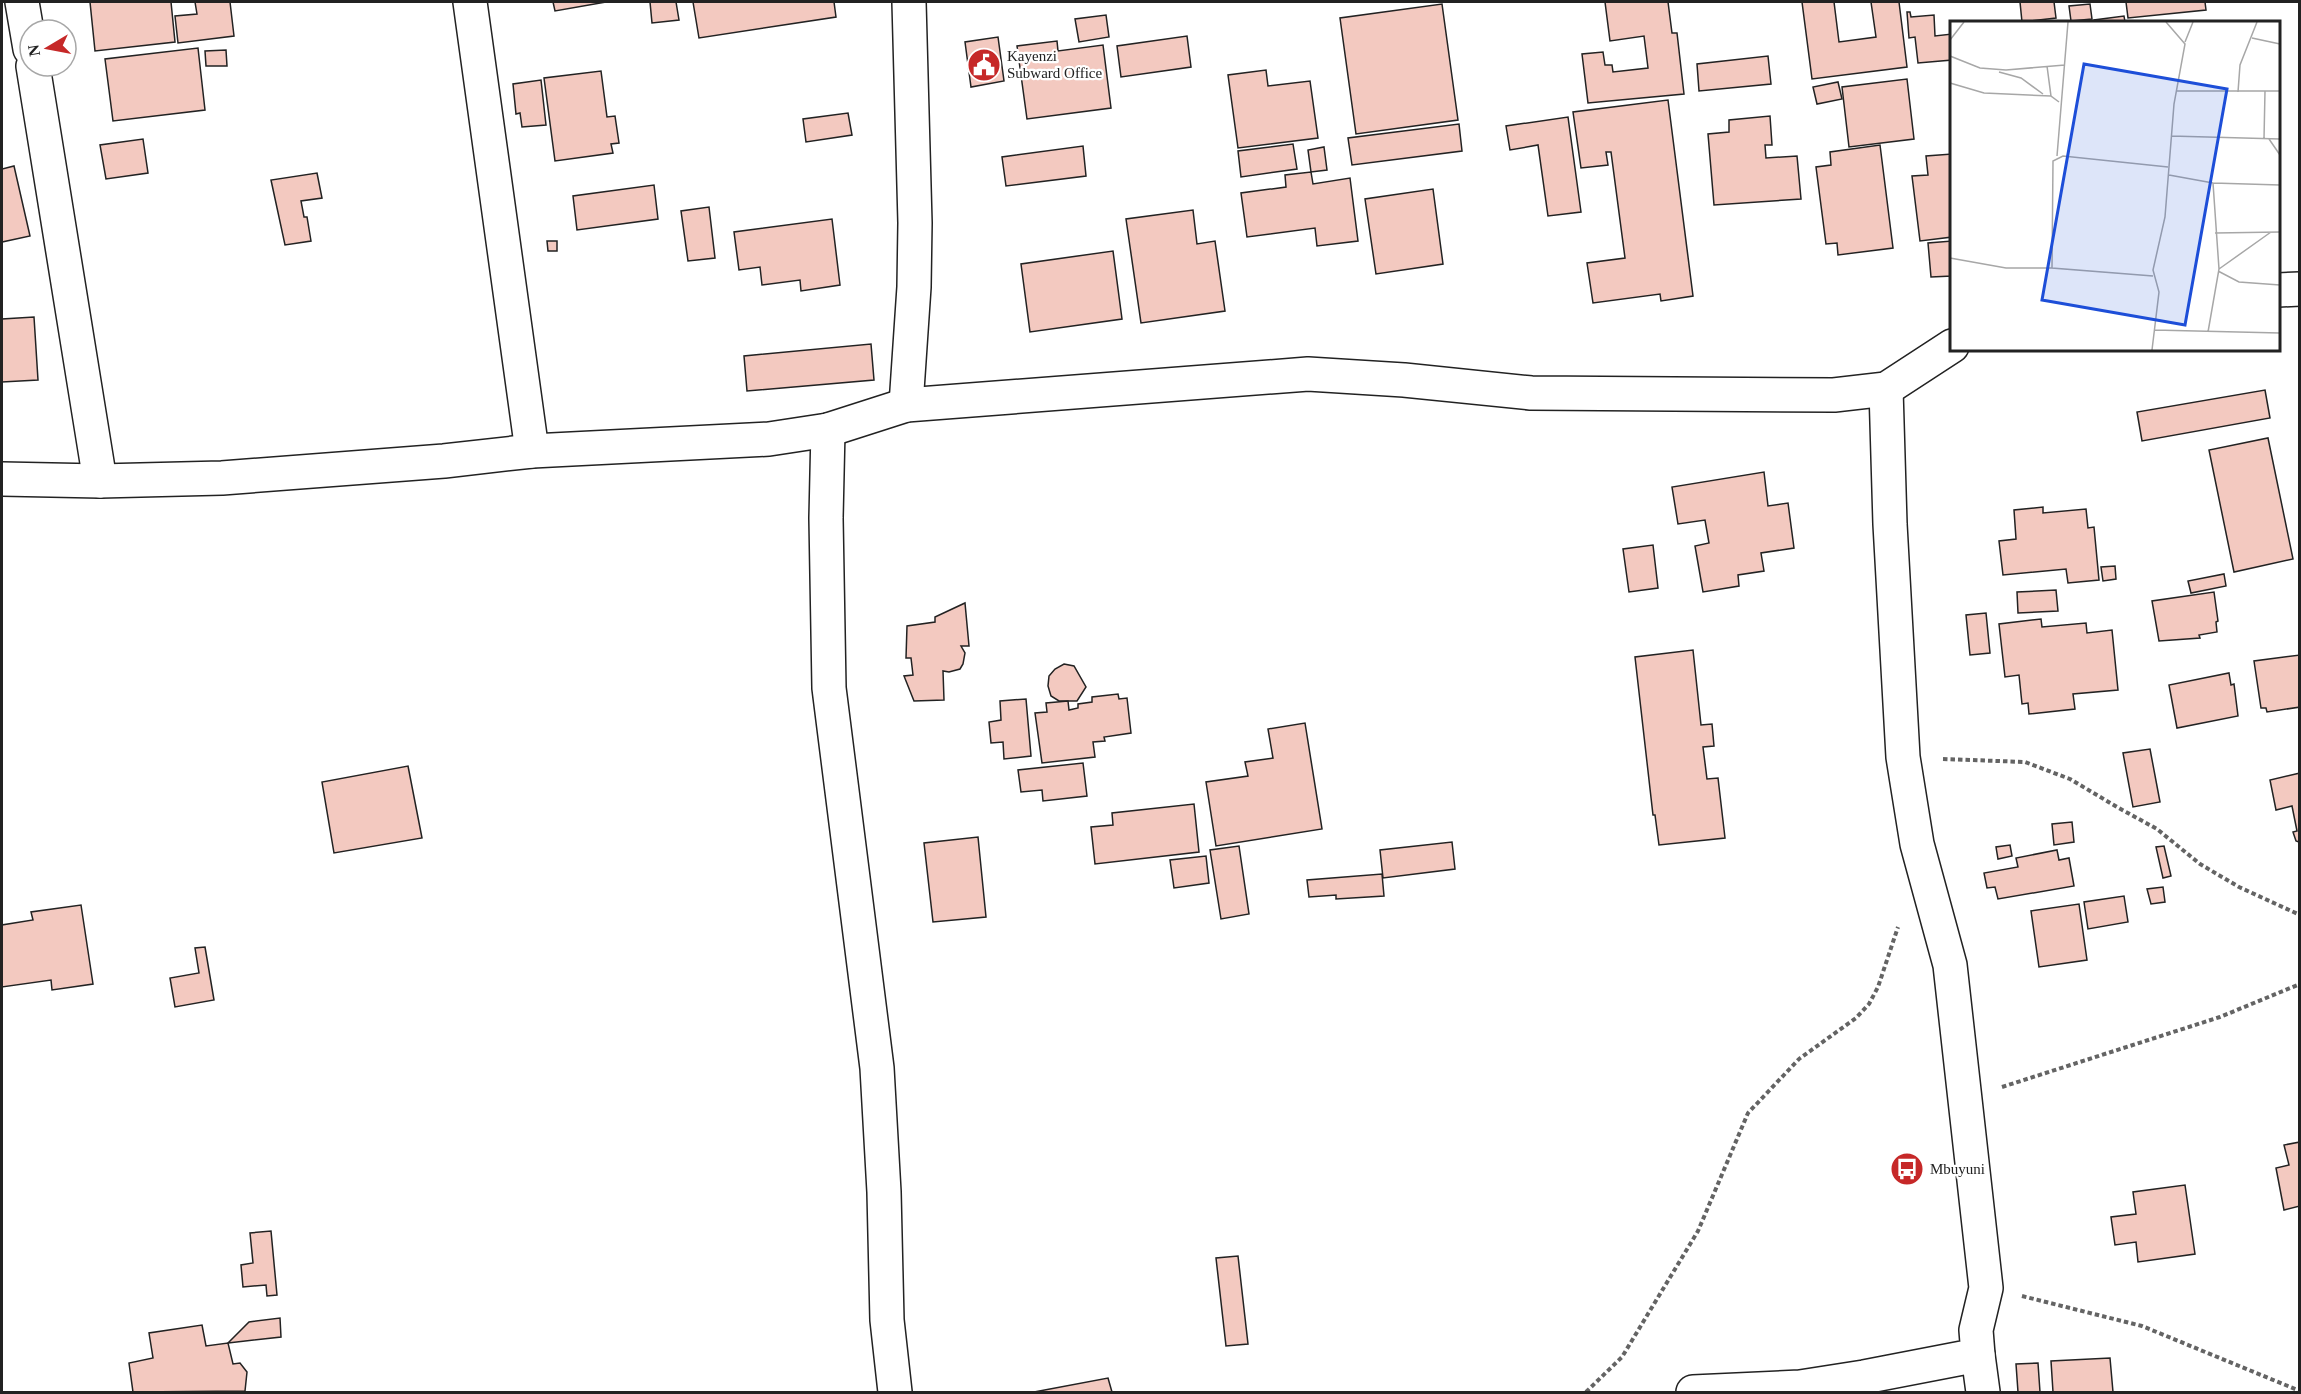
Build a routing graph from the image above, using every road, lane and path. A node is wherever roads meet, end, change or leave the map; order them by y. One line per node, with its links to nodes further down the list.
1 (22, 2): 4 (street)
2 (470, 2): 12 (street)
3 (909, 2): 10 (street)
4 (25, 18)
5 (35, 78): 14 (street)
6 (2300, 289): 7 (street)
7 (2280, 290)
8 (1950, 347): 9 (street)
9 (1886, 389): 10 (street); 15 (street)
10 (906, 405): 11 (street)
11 (828, 430): 12 (street); 23 (street)
12 (532, 452): 14 (street)
13 (2, 479): 14 (street)
14 (100, 481)
15 (1903, 758): 16 (path); 19 (street)
16 (2300, 915)
17 (1899, 920): 24 (path)
18 (2300, 984): 19 (path)
19 (1966, 1098): 20 (street)
20 (1986, 1288): 21 (street); 22 (path)
21 (1978, 1355): 25 (street); 26 (street)
22 (2300, 1391)
23 (895, 1392)
24 (1586, 1392)
25 (1694, 1392)
26 (1983, 1392)

